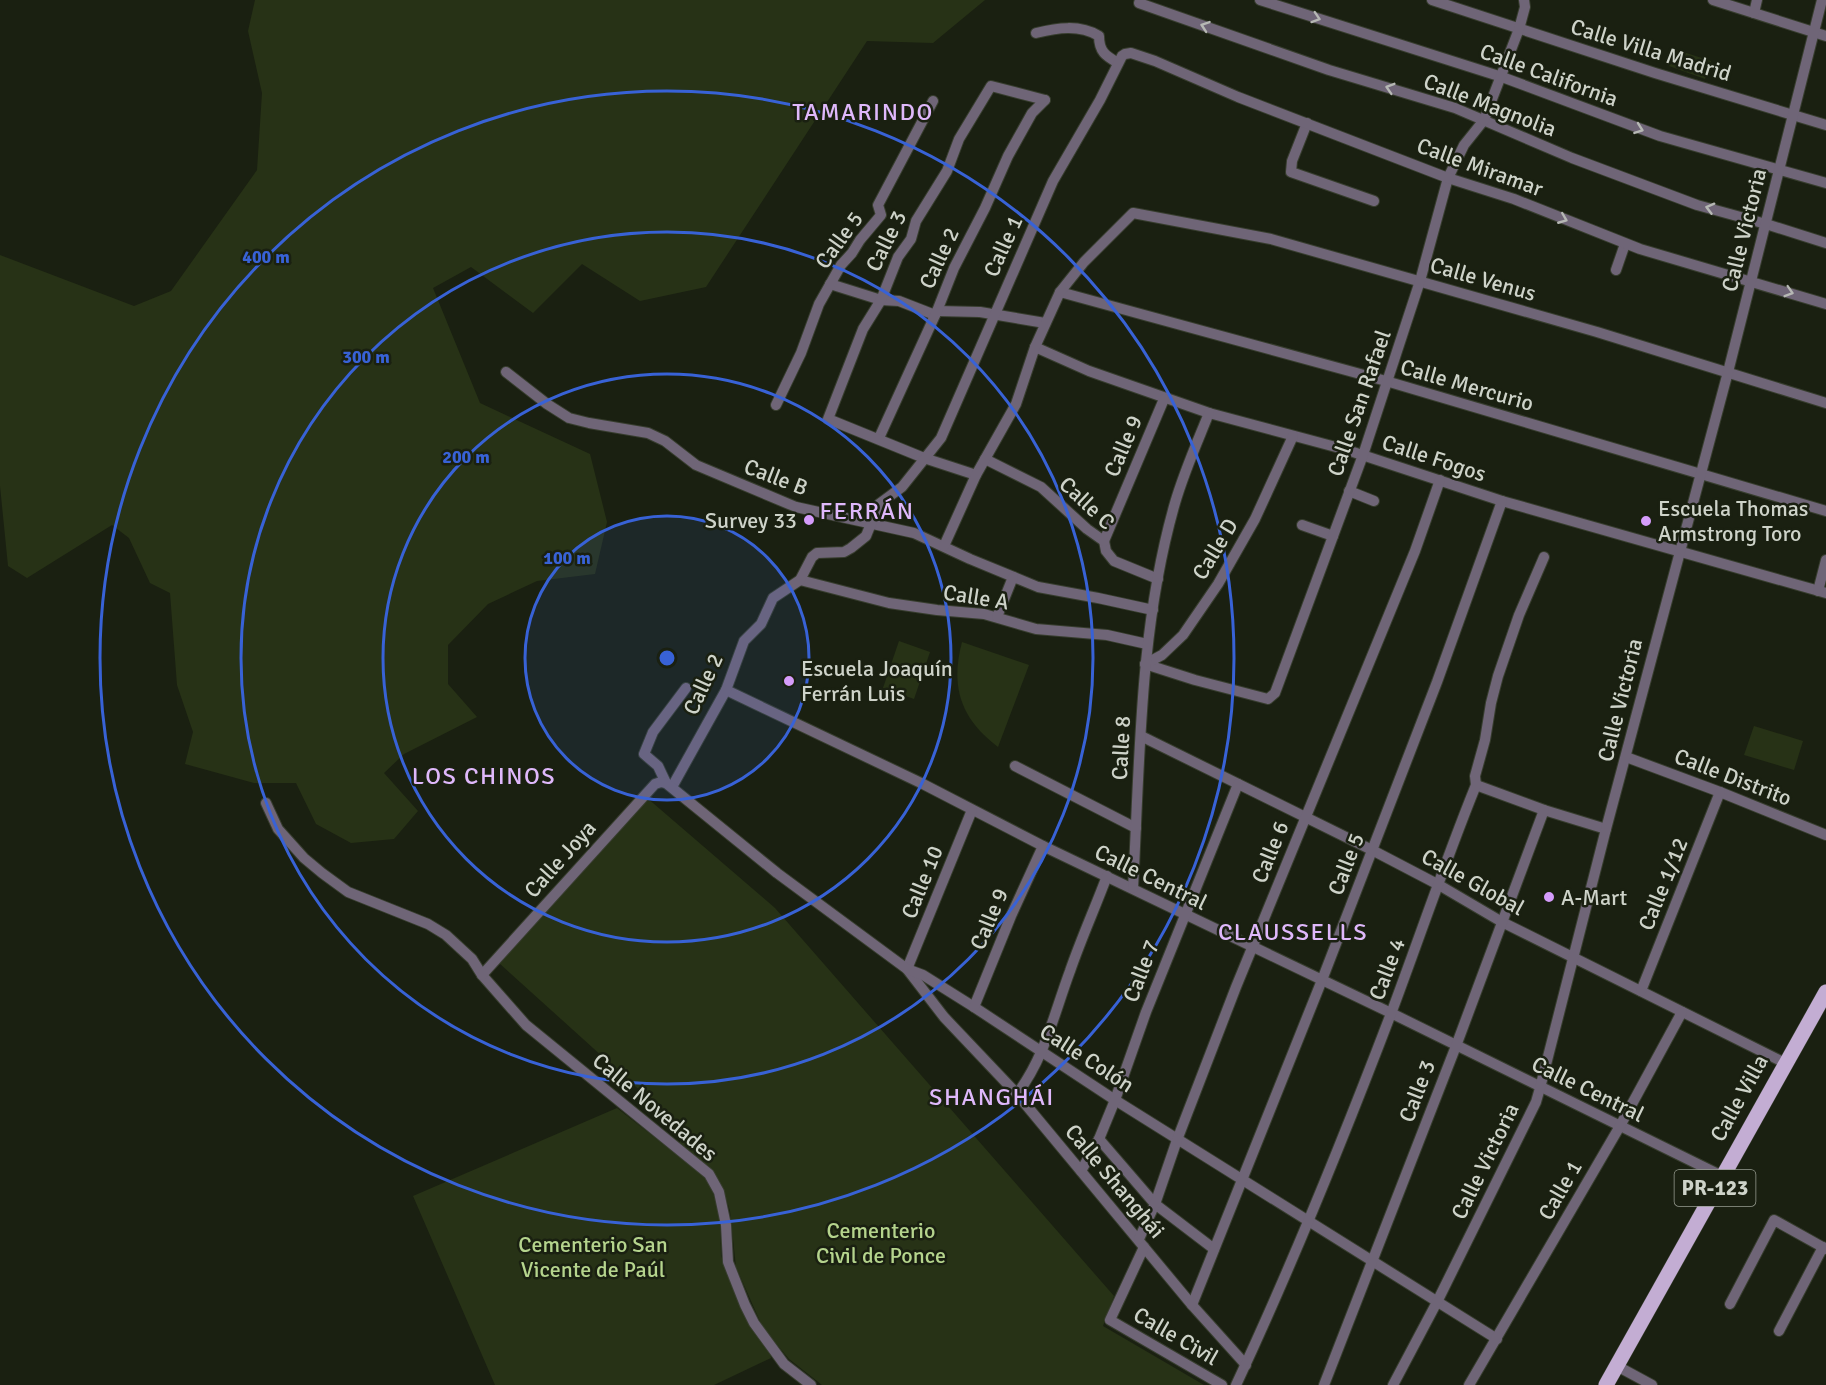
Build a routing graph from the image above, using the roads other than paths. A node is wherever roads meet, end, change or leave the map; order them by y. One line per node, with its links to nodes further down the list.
1 (1260, 0): 15 (street, Calle California, one-way to 15)
2 (1432, 0): 9 (street, Calle Villa Madrid)
3 (1524, 0): 9 (street, Calle San Rafael)
4 (1713, 0): 8 (street)
5 (1757, 0): 8 (street)
6 (1821, 0): 10 (street, Calle Victoria)
7 (1139, 2): 19 (street, Calle Magnolia, one-way to 7)
8 (1754, 14): 10 (street)
9 (1519, 29): 15 (street, Calle San Rafael); 18 (street, Calle Villa Madrid)
10 (1814, 32): 12 (street); 18 (street, Calle Victoria)
11 (1036, 33): 14 (street)
12 (1826, 36)
13 (1125, 54): 14 (street, Calle 1); 20 (street, Calle Miramar)
14 (1118, 63): 37 (street, Calle 1)
15 (1502, 77): 19 (street, Calle San Rafael); 22 (street, Calle California, one-way to 22)
16 (1045, 100): 34 (street, Calle 3); 36 (street, Calle 2)
17 (933, 101): 32 (street, Calle 5)
18 (1793, 114): 21 (street, Calle Villa Madrid); 22 (street, Calle Victoria)
19 (1484, 120): 23 (street, Calle San Rafael); 26 (street, Calle Magnolia, one-way to 19)
20 (1306, 123): 23 (street, Calle Miramar); 25 (street)
21 (1826, 125)
22 (1779, 169): 24 (street, Calle California); 26 (street, Calle Victoria)
23 (1448, 178): 28 (street, Calle Miramar, one-way to 28); 31 (street, Calle San Rafael)
24 (1826, 183)
25 (1374, 201)
26 (1766, 224): 27 (street, Calle Magnolia); 30 (street, Calle Victoria)
27 (1826, 243)
28 (1625, 244): 29 (street); 30 (street, Calle Miramar)
29 (1616, 270)
30 (1751, 280): 35 (street, Calle Miramar, one-way to 35); 41 (street, Calle Victoria)
31 (1420, 281): 33 (street, Calle Venus); 41 (street, Calle Venus); 42 (street, Calle San Rafael)
32 (830, 284): 34 (street); 45 (street, Calle 5)
33 (1060, 292): 38 (street); 42 (street, Calle Mercurio)
34 (881, 300): 36 (street); 48 (street, Calle 3)
35 (1826, 304)
36 (936, 313): 37 (street); 48 (street, Calle 2)
37 (993, 315): 38 (street); 50 (street, Calle 1)
38 (1046, 323): 39 (street)
39 (1035, 347): 43 (street, Calle Fogos); 51 (street)
40 (506, 372): 59 (street, Calle B)
41 (1728, 372): 44 (street, Calle Venus); 52 (street, Calle Victoria)
42 (1386, 381): 49 (street, Calle San Rafael); 52 (street, Calle Mercurio)
43 (1164, 399): 46 (street, Calle Fogos); 62 (street, Calle 9)
44 (1826, 403)
45 (776, 405)
46 (1209, 413): 47 (street, Calle Fogos); 69 (street)
47 (1293, 436): 49 (street, Calle Fogos); 74 (street, Calle D)
48 (879, 438): 50 (street)
49 (1363, 455): 54 (street, Calle Fogos); 55 (street, Calle San Rafael)
50 (924, 458): 53 (street); 59 (street, Calle 1)
51 (985, 459): 53 (street); 62 (street, Calle C)
52 (1701, 474): 58 (street, Calle Mercurio); 64 (street, Calle Victoria)
53 (976, 475): 63 (street)
54 (1440, 480): 57 (street, Calle Fogos); 87 (street, Calle 6)
55 (1349, 491): 56 (street); 61 (street, Calle San Rafael)
56 (1374, 501)
57 (1502, 501): 64 (street, Calle Fogos); 92 (street, Calle 5)
58 (1826, 512)
59 (872, 522): 63 (street, Calle B); 68 (street, Calle 1)
60 (1302, 525): 61 (street)
61 (1333, 536): 74 (street, Calle San Rafael)
62 (1104, 541): 69 (street, Calle C)
63 (944, 546): 67 (street, Calle B)
64 (1679, 551): 70 (street, Calle Fogos); 78 (street, Calle Victoria)
65 (1544, 557): 82 (street, Calle 4)
66 (1826, 560): 70 (street)
67 (1012, 577): 71 (street, Calle B); 72 (street)
68 (800, 579): 72 (street, Calle A); 76 (street, Calle 2)
69 (1157, 583): 71 (street, Calle 8)
70 (1822, 592)
71 (1154, 610): 73 (street, Calle 8)
72 (997, 617): 73 (street, Calle A)
73 (1147, 645): 74 (street, Calle 8)
74 (1145, 664): 77 (street, Calle 8)
75 (686, 688): 81 (street, Calle Colón)
76 (726, 690): 81 (street, Calle 2); 85 (street, Calle Central)
77 (1141, 736): 80 (street, Calle Global); 88 (street, Calle 8)
78 (1626, 757): 83 (street, Calle Distrito); 89 (street, Calle Victoria)
79 (1015, 766): 88 (street)
80 (1238, 784): 87 (street, Calle Global); 96 (street, Calle 7)
81 (669, 785): 100 (street, Calle Colón); 101 (street, Calle Joya)
82 (1476, 785): 86 (street); 94 (street, Calle 4)
83 (1720, 792): 90 (street, Calle Distrito); 103 (street, Calle 1/12)
84 (266, 803): 101 (street, Calle Novedades)
85 (972, 810): 91 (street, Calle Central); 100 (street, Calle 10)
86 (1544, 810): 89 (street); 97 (street, Calle 3)
87 (1305, 816): 92 (street, Calle Global); 98 (street, Calle 6)
88 (1136, 828): 95 (street, Calle 8)
89 (1606, 829): 99 (street, Calle Victoria)
90 (1826, 835)
91 (1043, 846): 93 (street, Calle Central); 105 (street, Calle 9)
92 (1372, 850): 94 (street, Calle Global); 102 (street, Calle 5)
93 (1107, 876): 95 (street, Calle Central); 109 (street)
94 (1439, 885): 97 (street, Calle Global); 107 (street, Calle 4)
95 (1132, 888): 96 (street, Calle Central)
96 (1184, 915): 98 (street, Calle Central); 113 (street, Calle 7)
97 (1502, 922): 99 (street, Calle Global); 108 (street, Calle 3)
98 (1252, 947): 102 (street, Calle Central); 116 (street, Calle 6)
99 (1574, 957): 103 (street, Calle Global); 111 (street, Calle Victoria)
100 (908, 969): 105 (street, Calle Colón); 112 (street, Calle Shanghái)
101 (482, 975): 134 (street, Calle Novedades)
102 (1322, 980): 107 (street, Calle Central); 119 (street, Calle 5)
103 (1641, 991): 106 (street, Calle Global)
104 (1826, 992): 110 (main road, Calle Villa / PR-123)
105 (974, 1007): 109 (street, Calle Colón)
106 (1682, 1012): 110 (street, Calle Global); 114 (street, Calle 1)
107 (1391, 1013): 108 (street, Calle Central); 121 (street, Calle 4)
108 (1456, 1046): 111 (street, Calle Central); 125 (street, Calle 3)
109 (1042, 1052): 112 (street); 113 (street, Calle Colón)
110 (1785, 1063): 118 (main road, Calle Villa / PR-123)
111 (1540, 1088): 114 (street, Calle Central); 126 (street, Calle Victoria)
112 (1017, 1094): 117 (street, Calle Shanghái)
113 (1115, 1100): 115 (street, Calle 7); 116 (street, Calle Colón)
114 (1620, 1126): 118 (street, Calle Central); 131 (street, Calle 1)
115 (1099, 1139): 117 (street, Calle 7); 120 (street)
116 (1178, 1140): 119 (street, Calle Colón); 120 (street, Calle 6)
117 (1081, 1171): 122 (street, Calle Shanghái)
118 (1722, 1176): 133 (main road, Calle Villa / PR-123)
119 (1242, 1178): 121 (street, Calle Colón); 124 (street, Calle 5)
120 (1155, 1203): 122 (street, Calle 6); 124 (street)
121 (1307, 1222): 125 (street, Calle Colón); 132 (street, Calle 4)
122 (1142, 1243): 128 (street, Calle Shanghái); 129 (street, Calle 6)
123 (1824, 1248): 127 (street); 130 (street)
124 (1214, 1249): 128 (street, Calle 5)
125 (1373, 1261): 126 (street, Calle Colón); 137 (street, Calle 3)
126 (1437, 1302): 131 (street, Calle Colón); 138 (street, Calle Victoria)
127 (1730, 1304)
128 (1192, 1305): 132 (street, Calle Shanghái)
129 (1110, 1320): 135 (street, Calle Civil)
130 (1779, 1331)
131 (1497, 1340): 139 (street, Calle 1)
132 (1246, 1365): 136 (street, Calle 4)
133 (1617, 1365): 140 (main road, Calle Villa / PR-123); 141 (street)
134 (811, 1385)
135 (1222, 1385)
136 (1236, 1385)
137 (1324, 1385)
138 (1393, 1385)
139 (1469, 1385)
140 (1606, 1385)
141 (1652, 1385)

